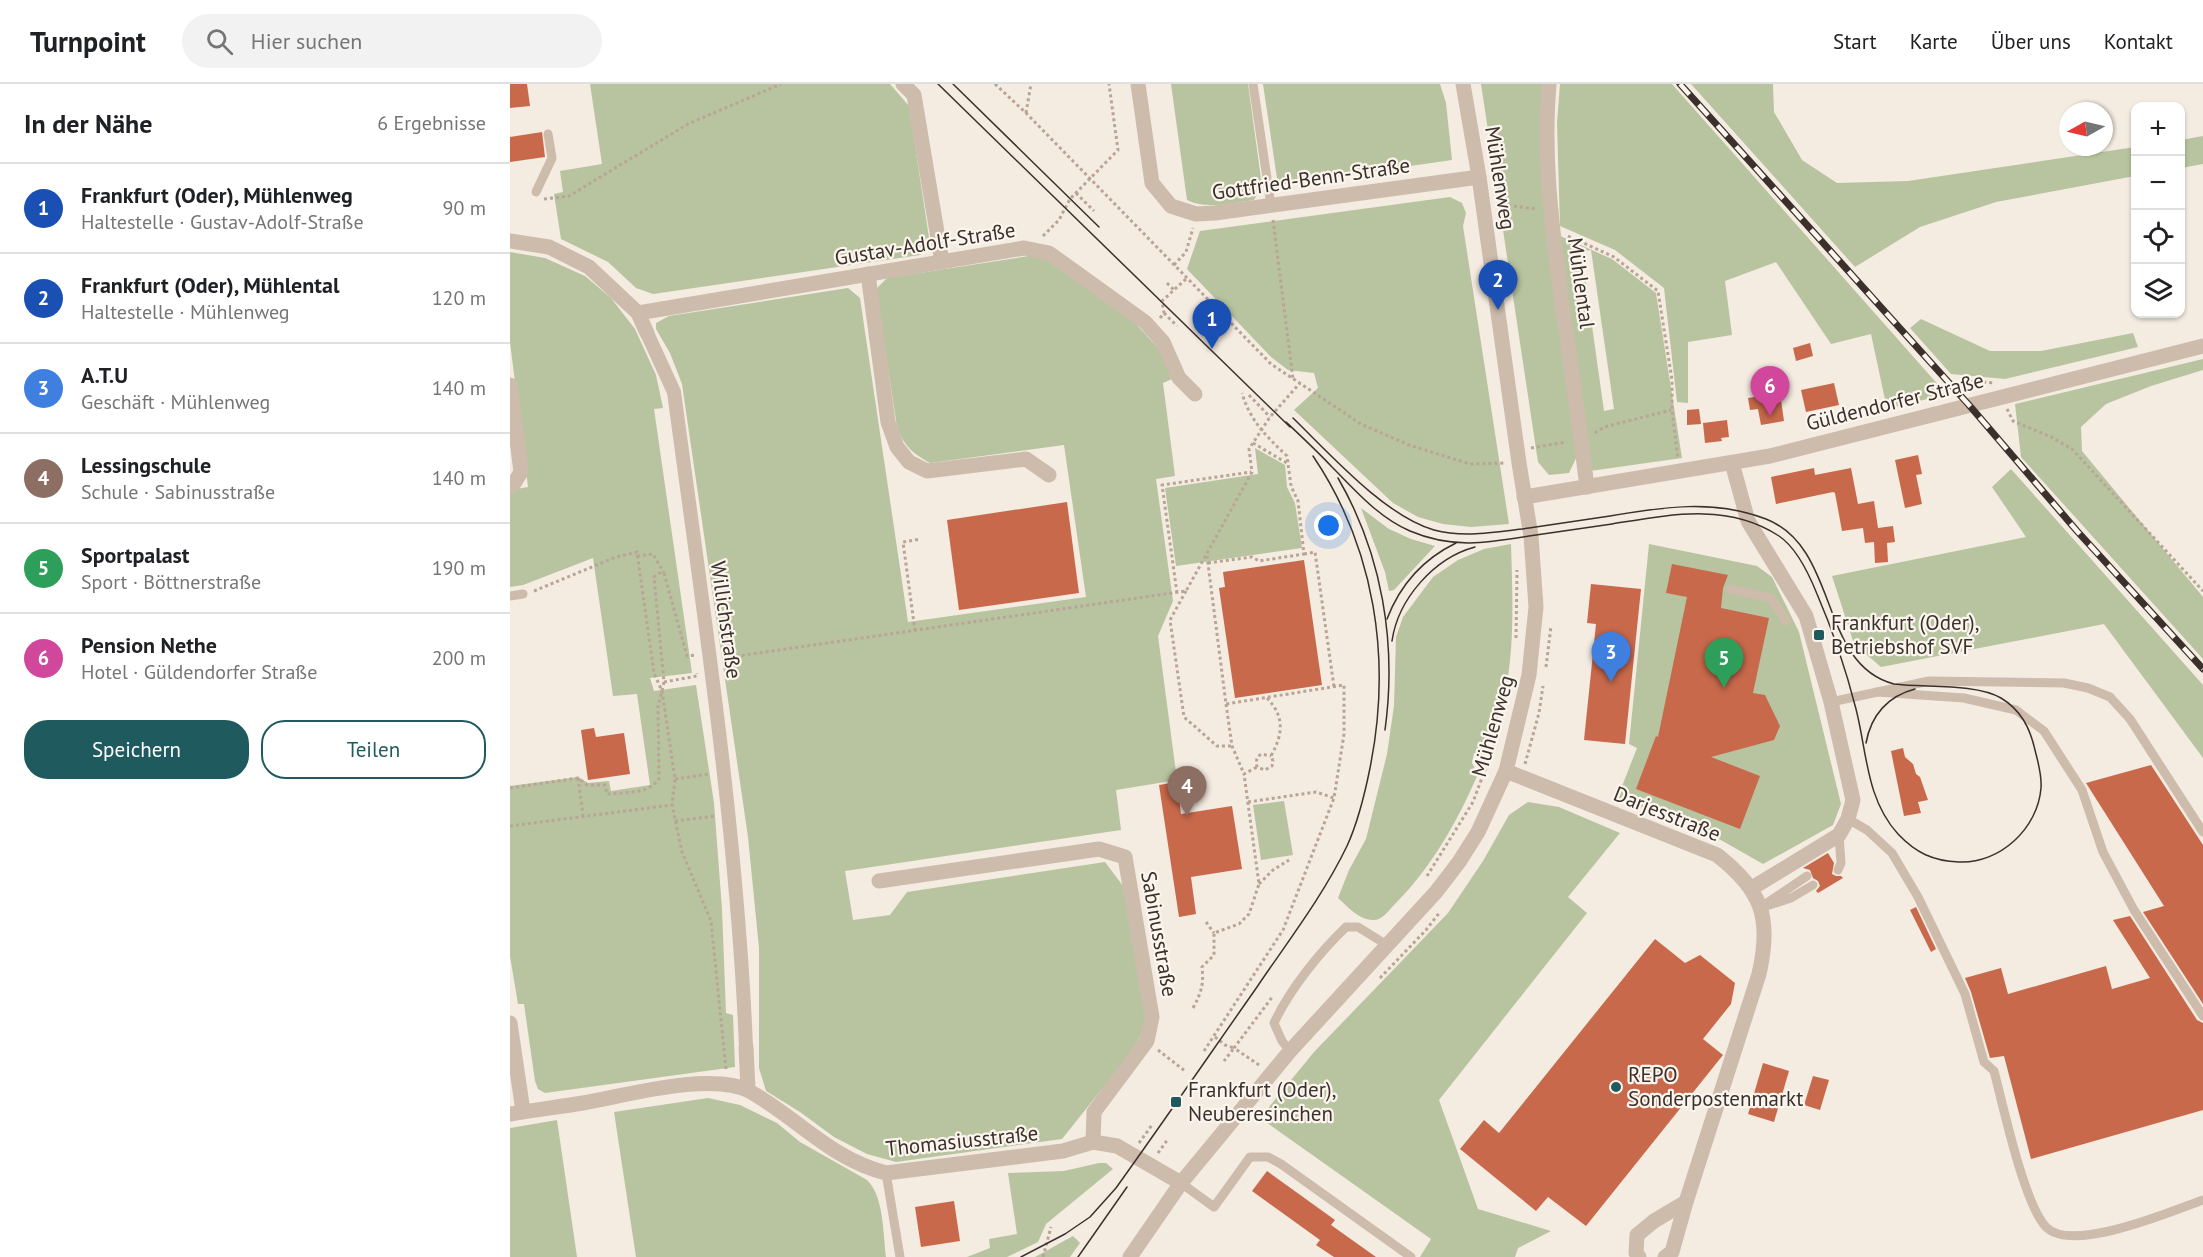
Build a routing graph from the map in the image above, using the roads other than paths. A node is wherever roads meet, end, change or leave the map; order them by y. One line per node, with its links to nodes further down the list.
1 (903, 84): 11 (street)
2 (1138, 84): 9 (street, Gottfried-Benn-Straße)
3 (1253, 84): 9 (lane)
4 (1463, 84): 7 (street, Mühlenweg)
5 (1549, 84): 21 (street, Mühlental)
6 (549, 134): 8 (lane)
7 (1479, 177): 9 (street, Gottfried-Benn-Straße); 22 (street, Mühlenweg)
8 (536, 192)
9 (1271, 205)
10 (510, 241): 13 (street, Willichstraße)
11 (942, 262): 12 (street, Gustav-Adolf-Straße); 17 (street, Gustav-Adolf-Straße)
12 (868, 274): 13 (street, Gustav-Adolf-Straße); 19 (street)
13 (638, 313): 14 (street, Willichstraße)
14 (647, 333): 42 (street, Willichstraße)
15 (2203, 346): 18 (street, Güldendorfer Straße)
16 (510, 385): 20 (street)
17 (1195, 394)
18 (1732, 463): 21 (street, Güldendorfer Straße); 28 (street)
19 (1049, 475)
20 (510, 486)
21 (1587, 487): 22 (street, Güldendorfer Straße)
22 (1524, 497): 29 (street, Mühlenweg)
23 (1730, 589): 26 (lane)
24 (523, 594): 25 (lane)
25 (510, 596)
26 (1786, 621)
27 (1876, 692): 28 (lane); 31 (lane); 40 (lane)
28 (1831, 702): 30 (street)
29 (1506, 771): 37 (street, Darjesstraße); 39 (street, Mühlenweg)
30 (1848, 819): 32 (street); 49 (lane)
31 (2203, 832)
32 (1839, 842): 33 (lane); 37 (street)
33 (1835, 866)
34 (1807, 876): 38 (lane)
35 (879, 881): 46 (street, Sabinusstraße)
36 (1813, 885): 38 (lane)
37 (1752, 888): 38 (street, Darjesstraße)
38 (1760, 908): 50 (street, Darjesstraße)
39 (1386, 945): 43 (street, Mühlenweg); 43 (lane)
40 (2203, 1016)
41 (510, 1023): 45 (street)
42 (746, 1047): 44 (street, Willichstraße)
43 (1290, 1051): 48 (street, Mühlenweg)
44 (748, 1090): 45 (street, Thomasiusstraße); 47 (street, Thomasiusstraße)
45 (517, 1112)
46 (1093, 1142): 47 (street, Thomasiusstraße); 48 (street, Thomasiusstraße)
47 (886, 1173): 52 (lane)
48 (1181, 1183): 53 (street, Mühlenweg); 54 (lane)
49 (2203, 1200)
50 (1686, 1202): 51 (street, Darjesstraße); 55 (street)
51 (1670, 1255)
52 (900, 1257)
53 (1130, 1257)
54 (1411, 1257)
55 (1639, 1257)

